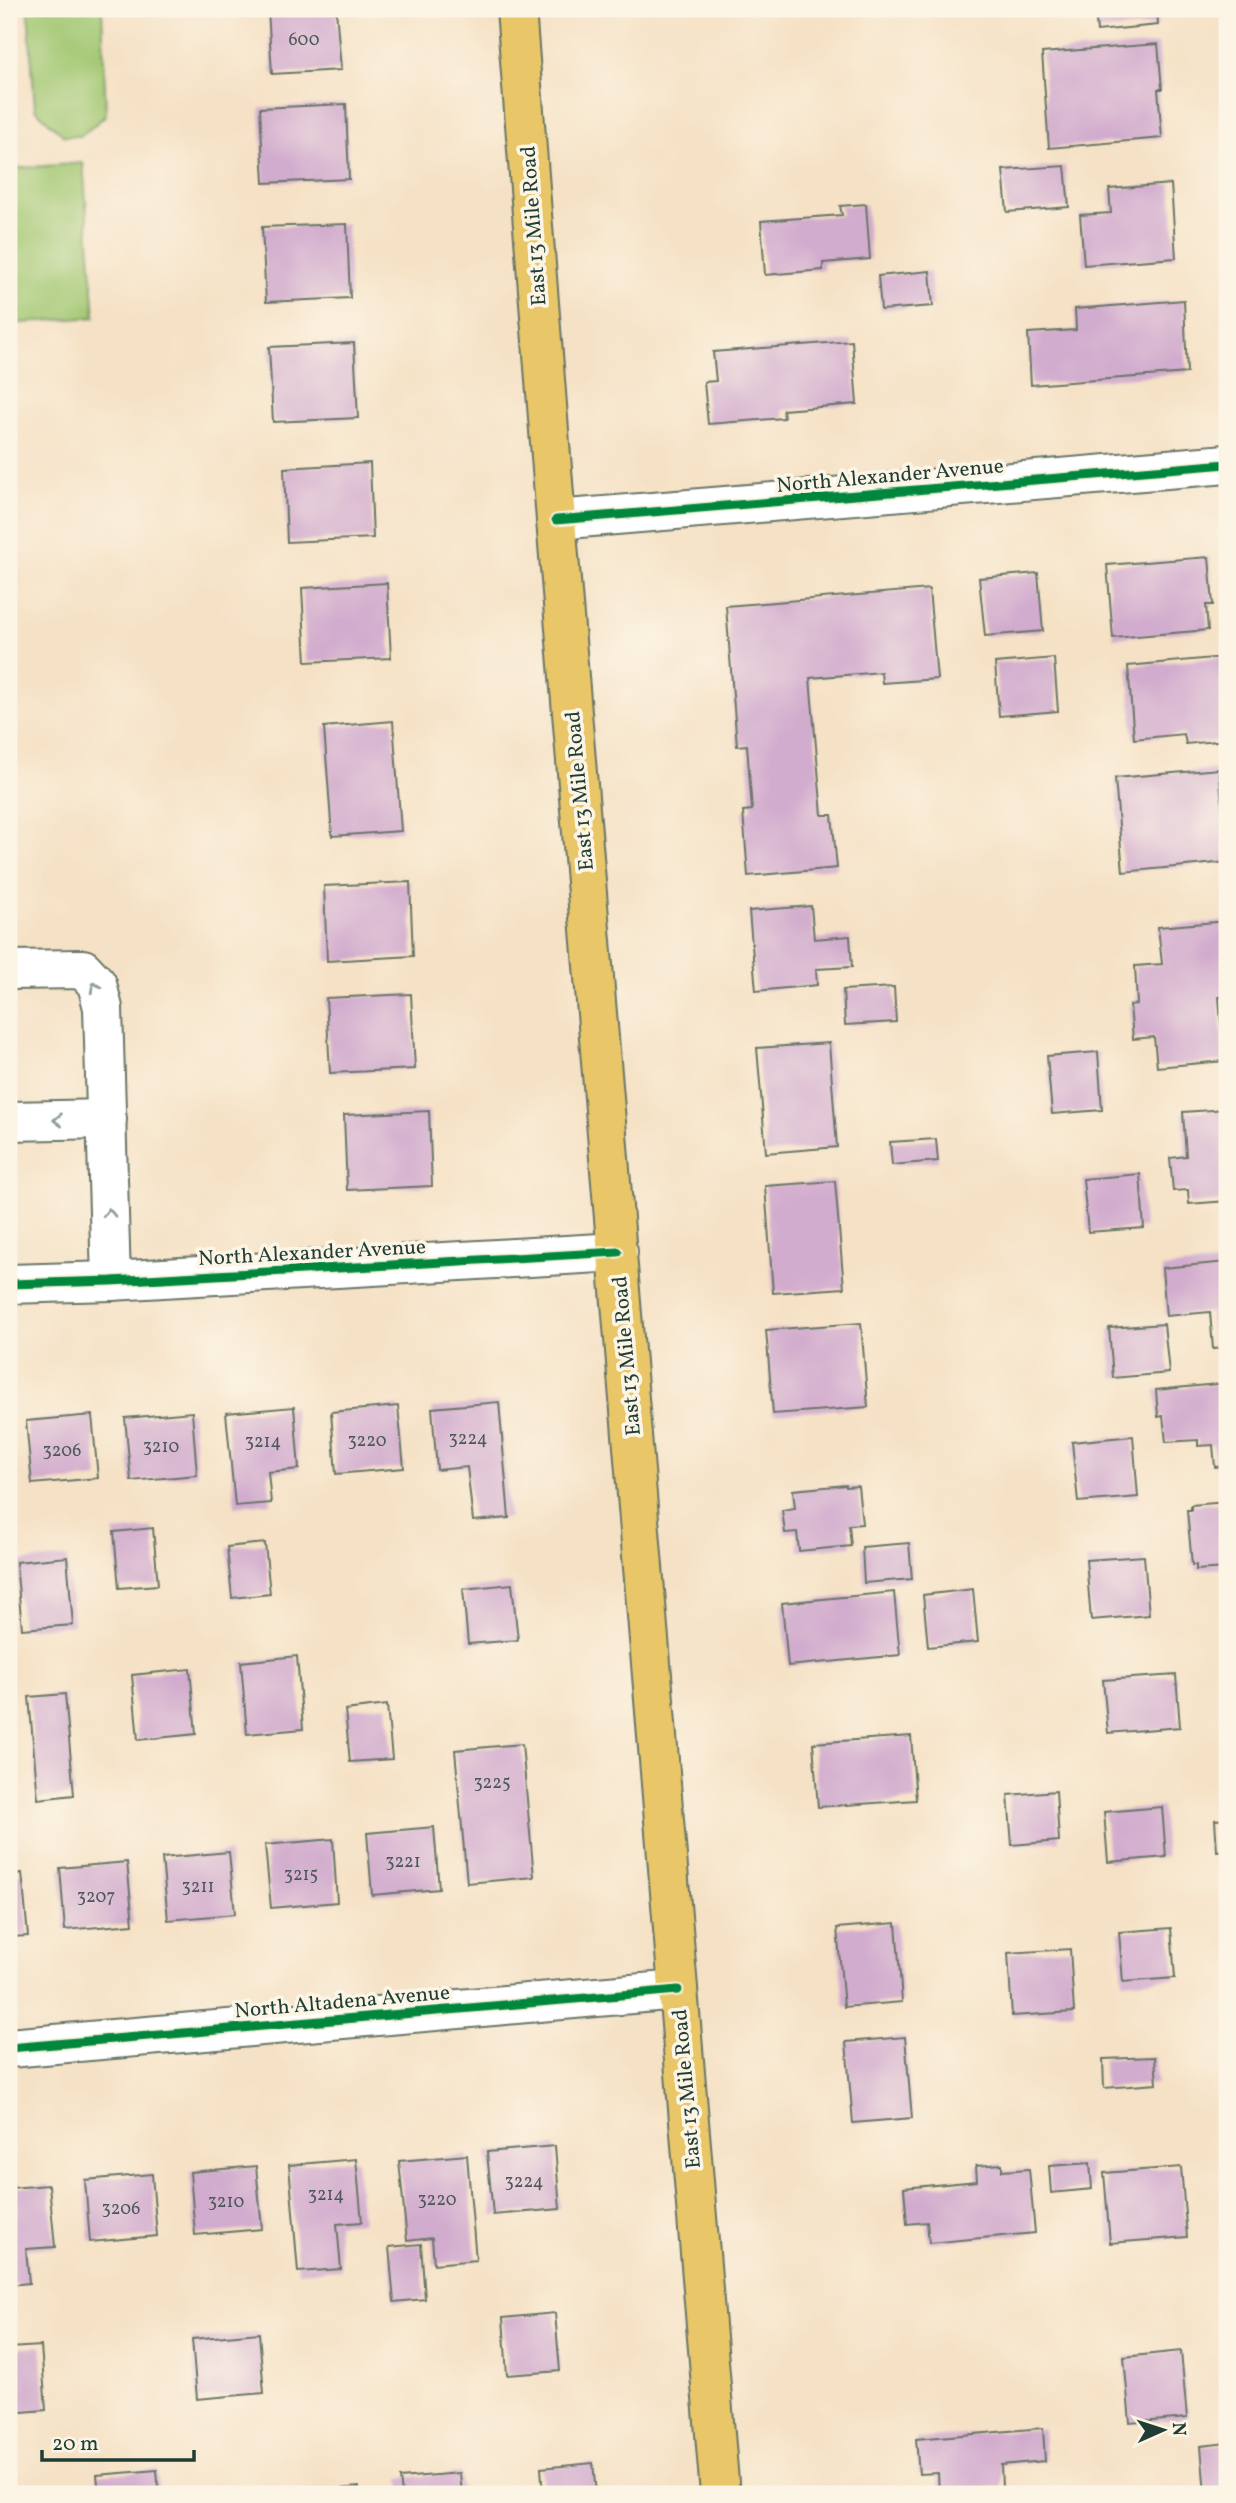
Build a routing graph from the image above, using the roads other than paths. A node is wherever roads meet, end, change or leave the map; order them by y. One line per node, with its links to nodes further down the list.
1 (516, 9): 3 (main road, East 13 Mile Road)
2 (1227, 464): 3 (street, North Alexander Avenue)
3 (556, 520): 7 (main road, East 13 Mile Road)
4 (9, 970): 5 (street, one-way to 4)
5 (107, 1119): 6 (street, one-way to 6); 8 (street, one-way to 5)
6 (9, 1121)
7 (618, 1252): 8 (street, North Alexander Avenue); 10 (main road, East 13 Mile Road)
8 (111, 1281): 9 (street, North Alexander Avenue)
9 (9, 1283)
10 (678, 1990): 11 (street, North Altadena Avenue); 12 (main road, East 13 Mile Road)
11 (9, 2048)
12 (720, 2494)

